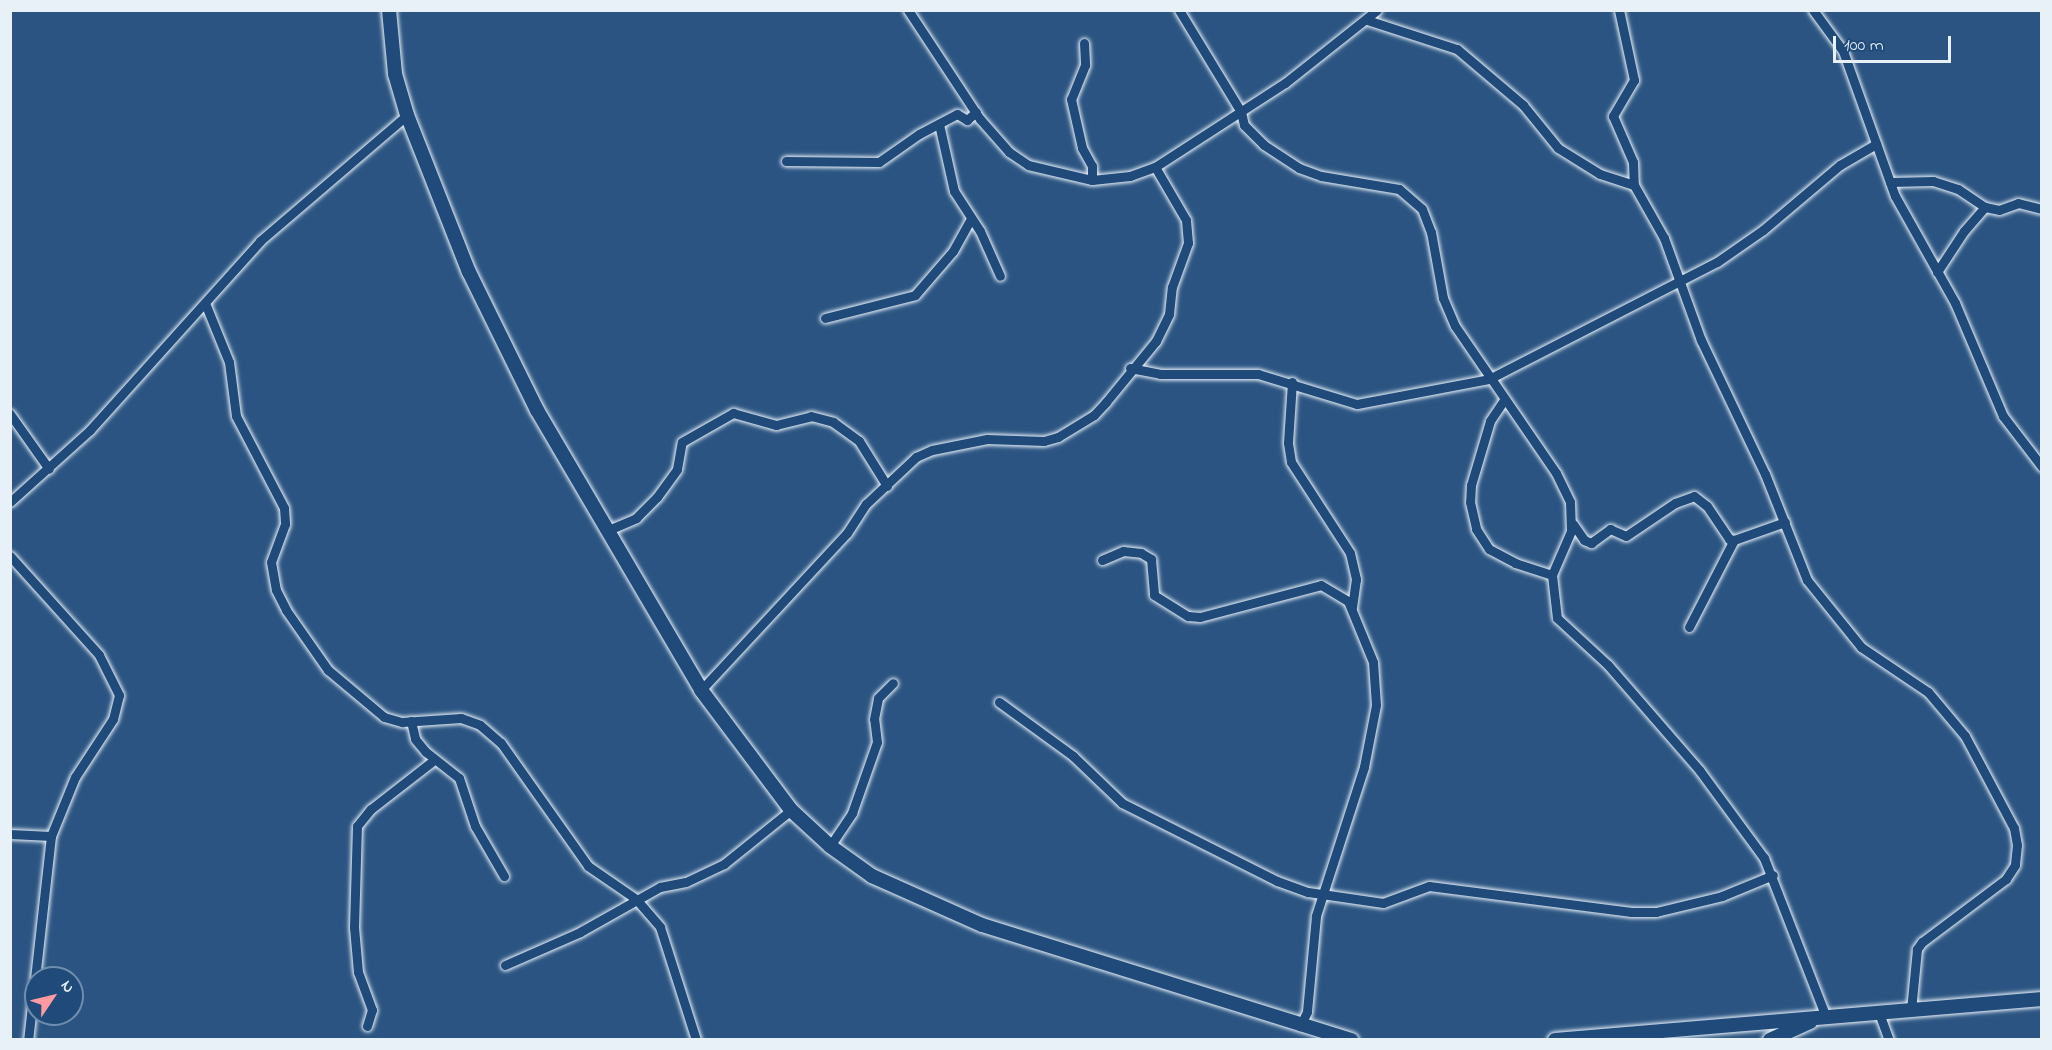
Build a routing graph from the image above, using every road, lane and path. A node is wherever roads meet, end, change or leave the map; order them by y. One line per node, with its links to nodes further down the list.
1 (389, 10): 11 (main road)
2 (908, 10): 9 (street)
3 (1179, 10): 10 (street)
4 (1377, 10): 7 (street)
5 (1619, 10): 18 (street)
6 (1813, 10): 13 (street)
7 (1367, 20): 10 (street); 18 (street)
8 (1084, 43): 16 (street)
9 (976, 112): 12 (street); 16 (street)
10 (1240, 112): 15 (street); 28 (street)
11 (407, 115): 25 (street); 38 (main road)
12 (939, 124): 14 (street); 21 (street)
13 (1876, 144): 17 (street); 24 (street)
14 (786, 161)
15 (1155, 167): 16 (street); 27 (street)
16 (1092, 180)
17 (1890, 183): 19 (street); 22 (street)
18 (1634, 185): 24 (street)
19 (1985, 207): 20 (street); 22 (street)
20 (2042, 209)
21 (971, 219): 23 (street); 26 (street)
22 (1937, 272): 32 (street)
23 (1000, 276)
24 (1680, 282): 28 (street); 36 (street)
25 (205, 303): 33 (street); 48 (street)
26 (825, 318)
27 (1130, 368): 29 (street); 34 (street)
28 (1489, 379): 29 (street); 30 (street)
29 (1292, 382): 43 (street)
30 (1504, 400): 37 (street); 42 (street)
31 (10, 414): 33 (street)
32 (2042, 466)
33 (49, 469): 35 (street)
34 (887, 486): 38 (street); 46 (street)
35 (10, 502)
36 (1785, 522): 39 (street); 60 (street)
37 (1573, 524): 39 (street); 42 (street)
38 (606, 531): 46 (main road)
39 (1734, 540): 44 (street)
40 (10, 556): 52 (street)
41 (1102, 560): 43 (street)
42 (1552, 575): 54 (street)
43 (1352, 613): 56 (street)
44 (1689, 627)
45 (893, 683): 53 (street)
46 (701, 690): 50 (main road)
47 (999, 702): 56 (street)
48 (411, 721): 49 (street); 57 (street)
49 (434, 760): 55 (street); 63 (street)
50 (790, 810): 53 (main road); 57 (street)
51 (10, 834): 52 (street)
52 (51, 836): 65 (street)
53 (830, 846): 64 (main road)
54 (1773, 875): 56 (street); 62 (street)
55 (504, 876)
56 (1322, 894): 64 (street)
57 (636, 899): 58 (street); 66 (street)
58 (505, 965)
59 (2042, 999): 60 (main road)
60 (1911, 1010): 61 (main road)
61 (1879, 1013): 62 (main road); 70 (street)
62 (1823, 1017): 68 (main road); 69 (main road)
63 (368, 1026)
64 (1300, 1026): 67 (main road)
65 (27, 1040)
66 (696, 1040)
67 (1352, 1040)
68 (1556, 1040)
69 (1770, 1040)
70 (1888, 1040)

